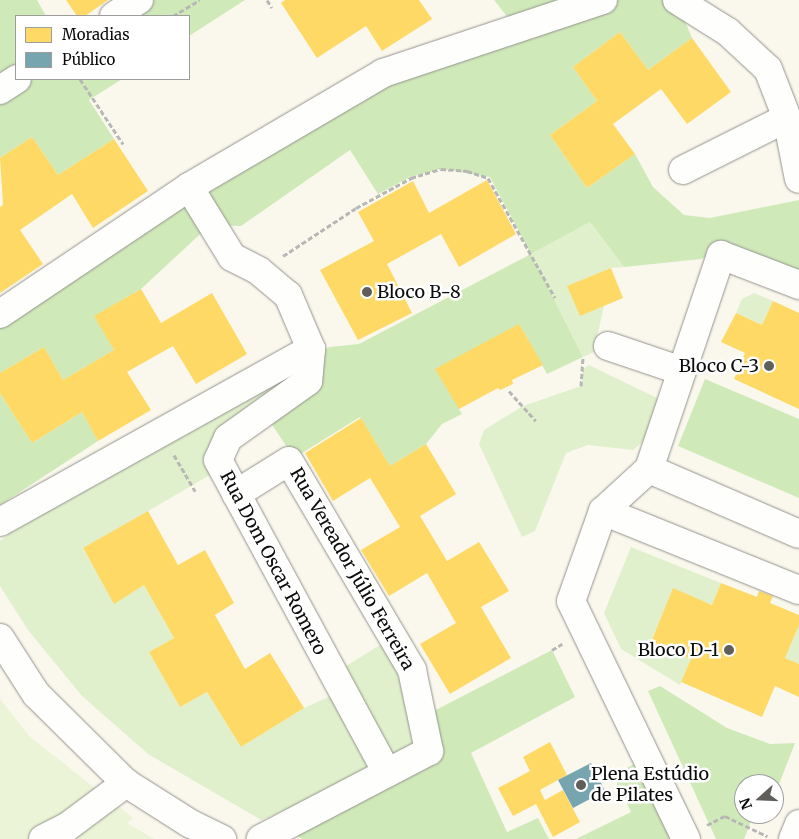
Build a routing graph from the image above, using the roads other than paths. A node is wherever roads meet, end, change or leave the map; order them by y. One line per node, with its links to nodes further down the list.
1 (139, 0): 4 (street)
2 (603, 0): 10 (street)
3 (678, 0): 7 (street)
4 (116, 15)
5 (15, 80): 6 (street)
6 (0, 90)
7 (787, 118): 8 (street); 9 (street)
8 (683, 170)
9 (799, 179)
10 (189, 187): 12 (street); 14 (street)
11 (799, 285): 15 (street)
12 (0, 314)
13 (608, 346): 15 (street)
14 (311, 349): 17 (street, Rua Dom Oscar Romero); 19 (street)
15 (682, 371): 16 (street)
16 (649, 470): 18 (street); 20 (street)
17 (236, 494): 23 (street, Rua Dom Oscar Romero); 23 (street, Rua Vereador Júlio Ferreira)
18 (604, 511): 21 (street); 26 (street)
19 (0, 522)
20 (799, 534)
21 (799, 590)
22 (0, 638): 24 (street)
23 (387, 772): 29 (street)
24 (126, 783): 27 (street); 28 (street)
25 (799, 824): 30 (street)
26 (693, 834)
27 (43, 839)
28 (222, 839)
29 (261, 839)
30 (793, 839)

